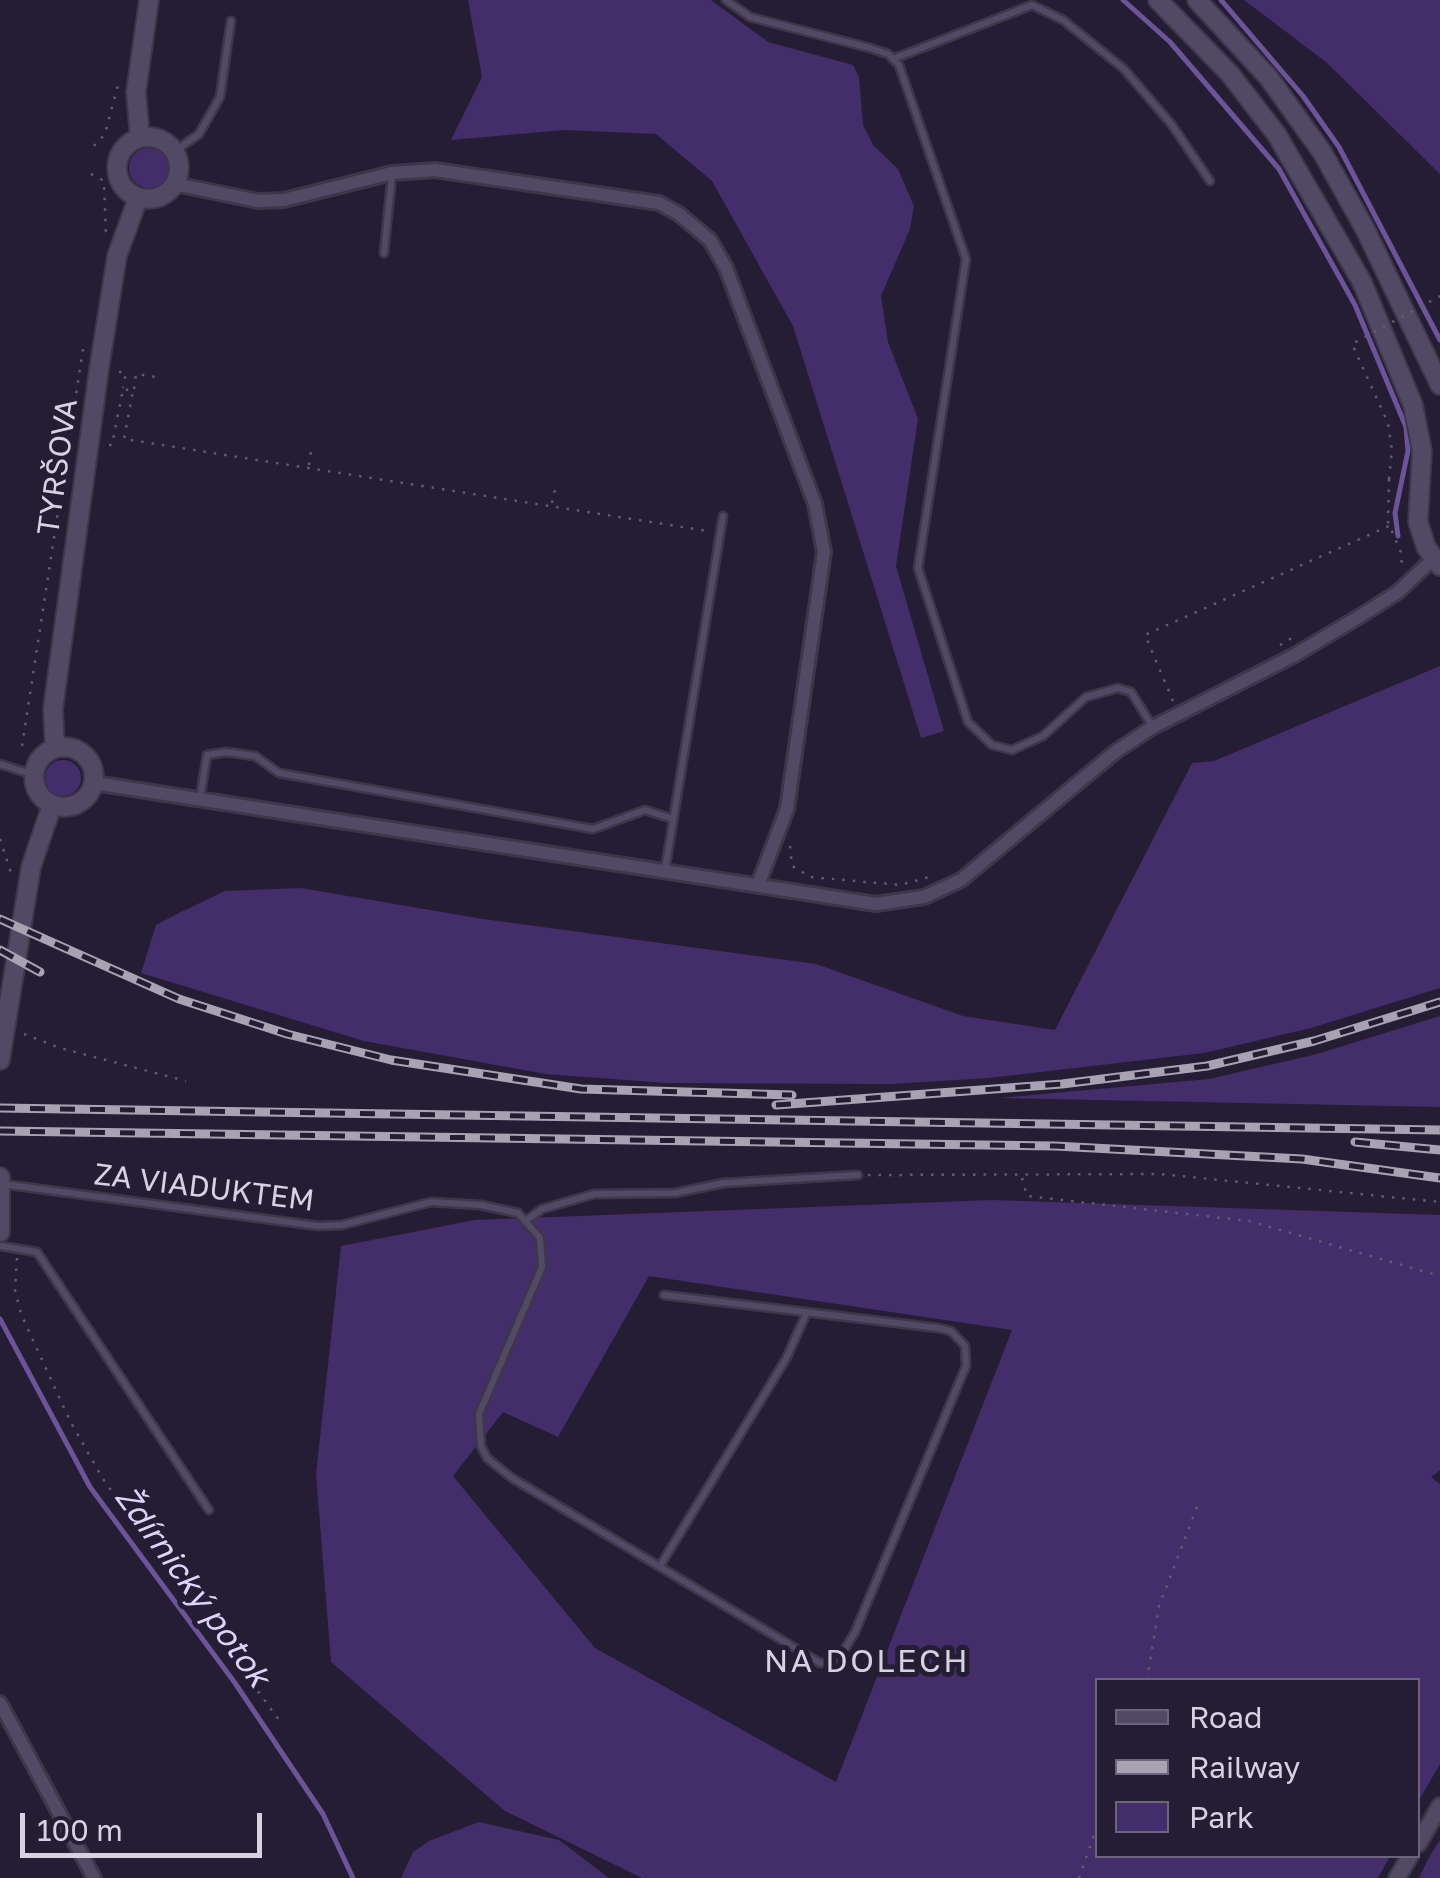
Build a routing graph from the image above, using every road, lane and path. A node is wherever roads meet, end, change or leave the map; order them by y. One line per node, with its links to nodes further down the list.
1 (148, 0): 8 (main road)
2 (726, 0): 6 (lane)
3 (1158, 0): 29 (main road)
4 (1197, 0): 22 (main road)
5 (231, 21): 10 (lane)
6 (893, 59): 13 (lane); 38 (lane)
7 (119, 83): 9 (path)
8 (140, 138): 10 (main road); 15 (main road)
9 (94, 146)
10 (174, 151): 14 (main road)
11 (392, 173): 14 (street); 17 (lane); 50 (street)
12 (91, 174): 16 (path)
13 (1210, 181)
14 (175, 184): 15 (main road)
15 (138, 198): 40 (main road, TYRŠOVA)
16 (106, 248)
17 (384, 253)
18 (1440, 296): 33 (path, bridge)
19 (86, 335): 39 (path)
20 (115, 372): 23 (path)
21 (156, 378): 24 (path)
22 (1440, 386)
23 (123, 389): 24 (path); 25 (path)
24 (133, 391): 28 (path)
25 (103, 444)
26 (312, 452): 28 (path)
27 (1440, 452): 29 (main road)
28 (308, 468): 31 (path)
29 (1421, 483): 35 (main road)
30 (554, 490): 31 (path)
31 (551, 506): 34 (path)
32 (722, 516): 34 (lane)
33 (1390, 526): 36 (path); 37 (path)
34 (720, 532): 46 (lane)
35 (1437, 562): 38 (street)
36 (1401, 570)
37 (1173, 702)
38 (1153, 726): 50 (street)
39 (22, 746)
40 (55, 748): 42 (main road); 43 (main road)
41 (0, 764): 42 (lane)
42 (34, 776): 45 (main road)
43 (94, 782): 44 (street); 45 (main road)
44 (200, 798): 46 (lane); 48 (street)
45 (52, 805): 51 (main road)
46 (673, 819): 48 (lane)
47 (790, 844): 49 (path)
48 (665, 870): 50 (street)
49 (938, 873)
50 (758, 885)
51 (5, 1015): 52 (main road); 53 (path)
52 (0, 1060)
53 (186, 1081)
54 (858, 1175): 55 (path); 58 (lane)
55 (1021, 1176): 57 (path); 62 (path)
56 (0, 1181): 58 (lane, ZA VIADUKTEM); 59 (main road)
57 (1440, 1202)
58 (526, 1220): 67 (lane)
59 (0, 1232)
60 (0, 1246): 66 (lane)
61 (17, 1257): 70 (path)
62 (1440, 1276)
63 (664, 1295): 64 (lane)
64 (807, 1312): 67 (lane); 67 (lane)
65 (1198, 1502): 68 (path)
66 (209, 1510)
67 (660, 1566)
68 (1147, 1678)
69 (0, 1703): 71 (street)
70 (279, 1720)
71 (5, 1724): 75 (street)
72 (1439, 1811): 74 (street)
73 (1095, 1833): 76 (path)
74 (1420, 1841)
75 (94, 1878)
76 (1079, 1878)

